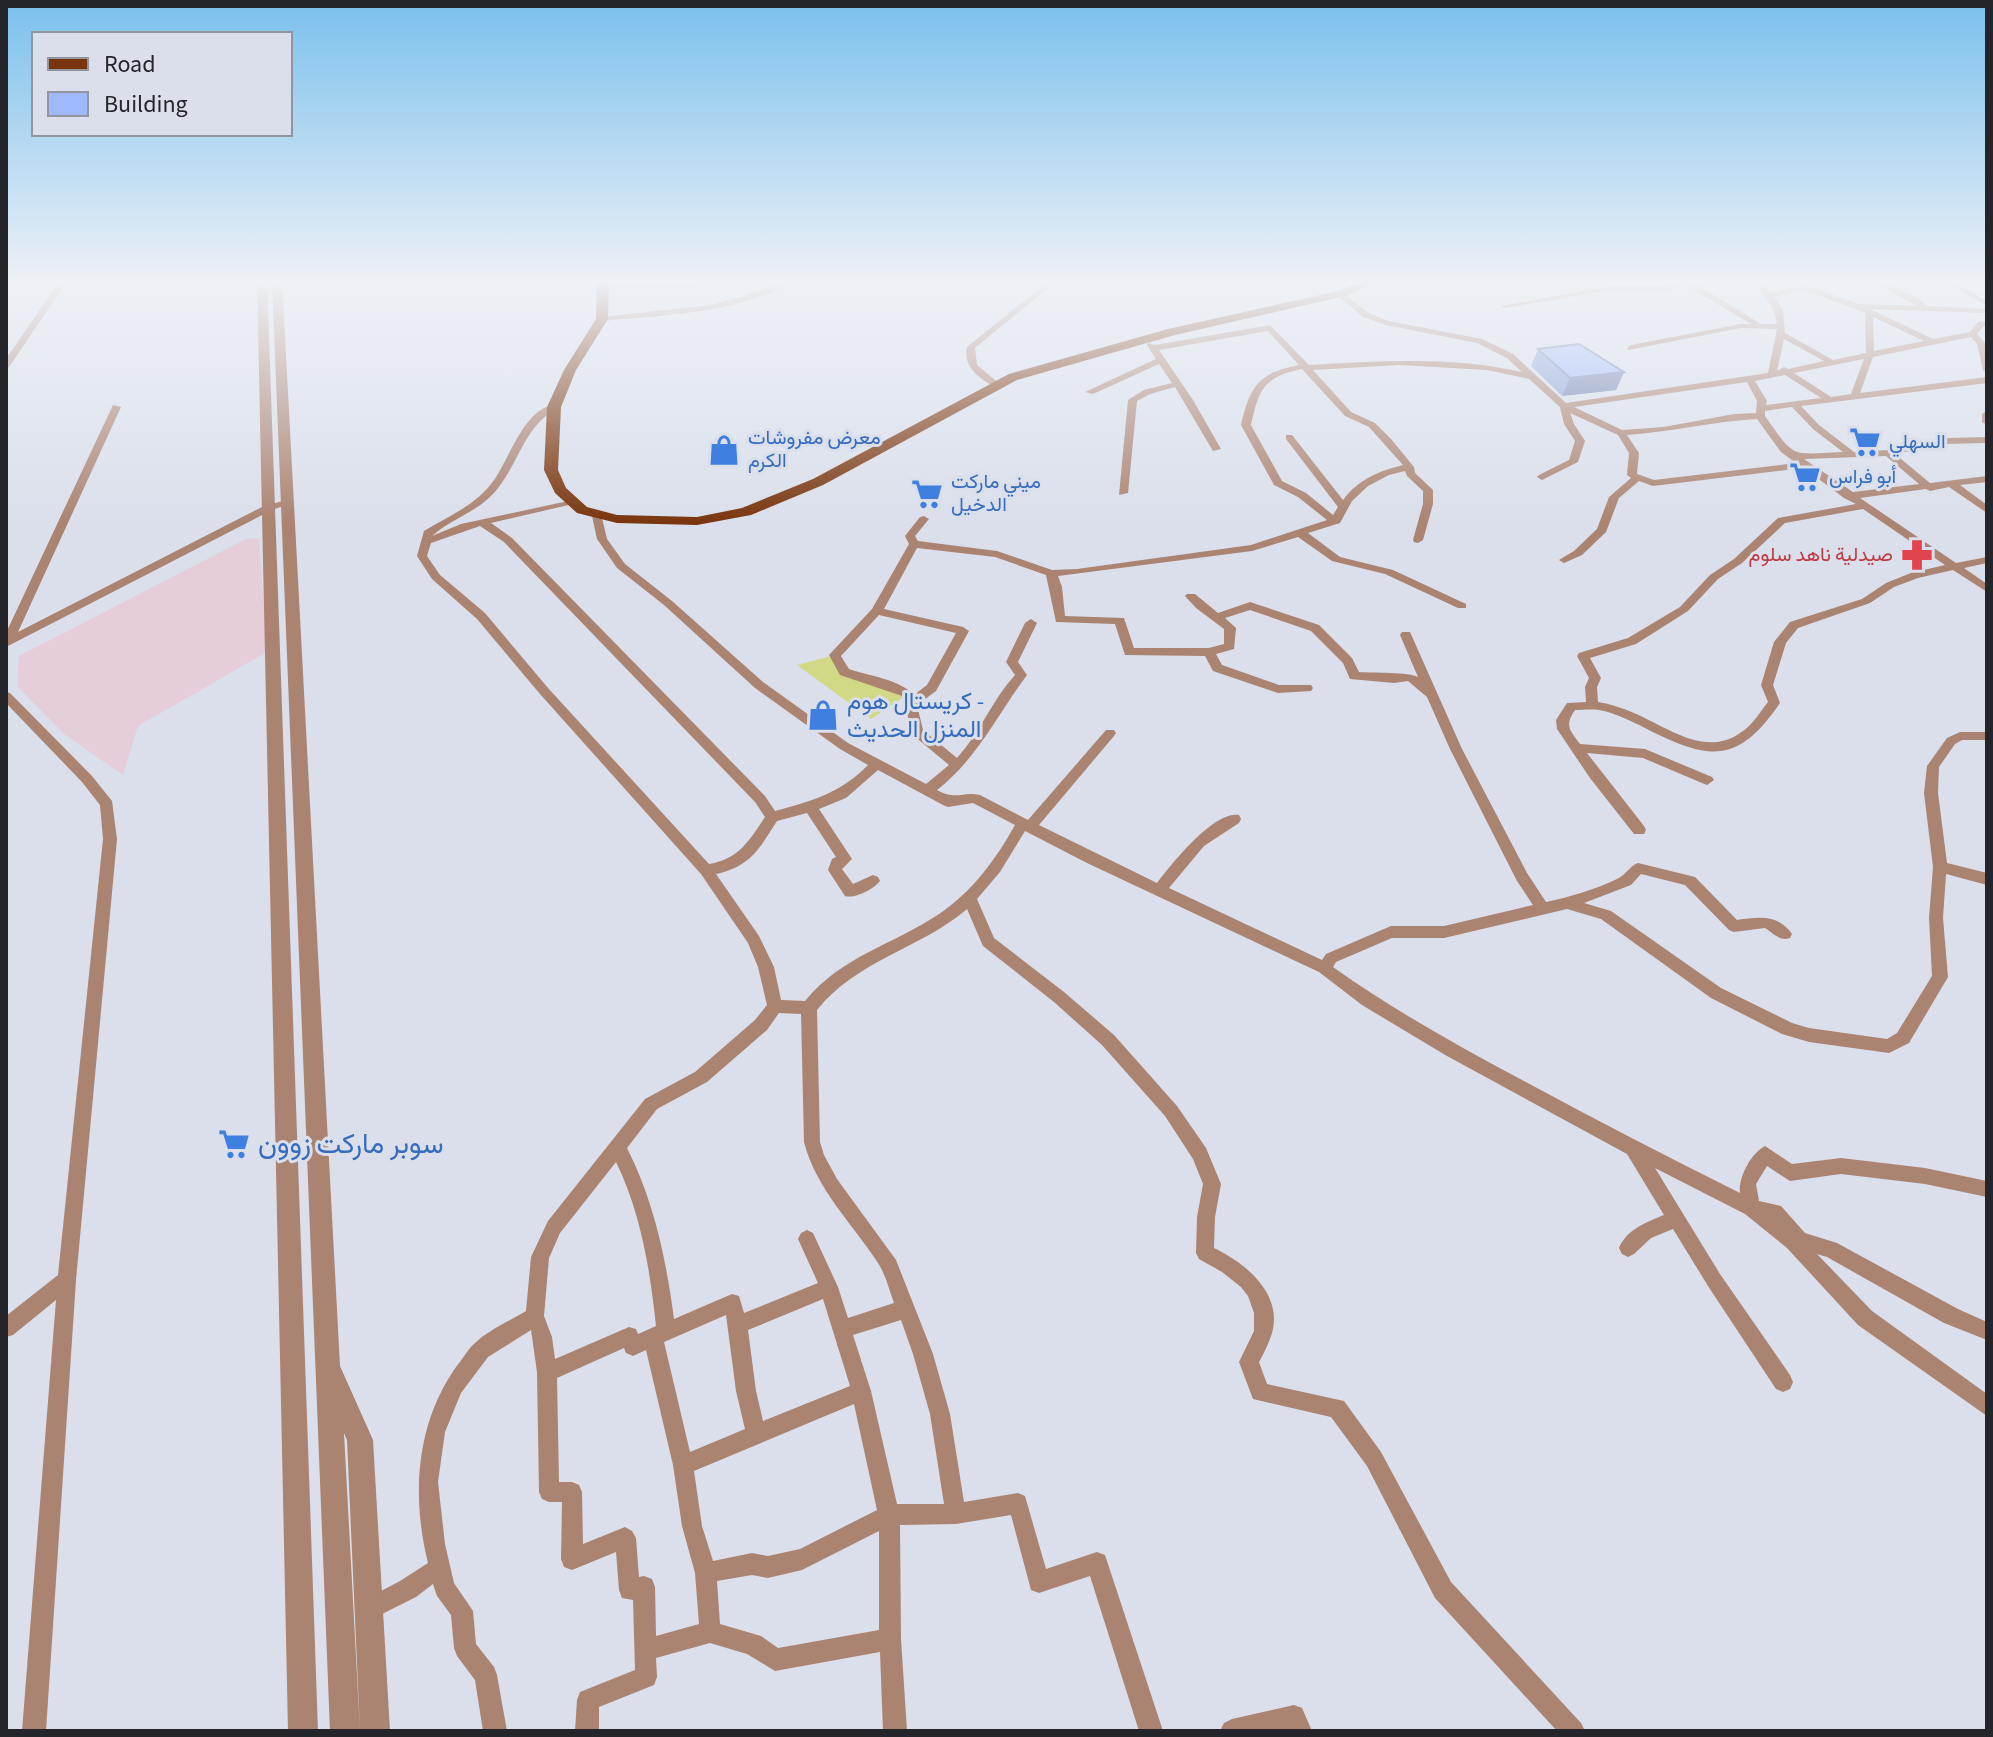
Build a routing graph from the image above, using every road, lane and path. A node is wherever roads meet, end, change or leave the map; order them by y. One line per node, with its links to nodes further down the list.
1 (267, 361): 48 (street)
2 (277, 361): 48 (street)
3 (576, 361): 27 (main road)
4 (970, 361): 20 (street)
5 (1067, 361): 20 (main road)
6 (1159, 361): 21 (street)
7 (1162, 361): 19 (street)
8 (1300, 361): 13 (street)
9 (1515, 361): 16 (street)
10 (1775, 361): 15 (street)
11 (1830, 361): 14 (street)
12 (1867, 361): 22 (street)
13 (1305, 367): 16 (street); 39 (street); 54 (street)
14 (1784, 370): 15 (street); 23 (street)
15 (1772, 372): 17 (street)
16 (1532, 377): 25 (street)
17 (1750, 379): 25 (street); 28 (street)
18 (1987, 381): 22 (street)
19 (1177, 384): 34 (street); 45 (street)
20 (997, 385): 52 (main road)
21 (1090, 392)
22 (1857, 397): 23 (street)
23 (1830, 400): 24 (street)
24 (1795, 405): 28 (street); 35 (street)
25 (1564, 406): 31 (street); 40 (street)
26 (116, 407): 71 (street)
27 (554, 407): 47 (main road); 58 (street)
28 (1762, 412): 31 (street); 37 (street)
29 (1987, 414): 30 (street)
30 (1987, 422)
31 (1621, 433): 41 (street)
32 (1289, 437): 49 (street)
33 (1987, 440): 36 (street)
34 (1216, 449)
35 (1850, 453): 36 (street); 37 (street)
36 (1888, 453): 44 (street)
37 (1794, 457): 38 (street)
38 (1803, 465): 41 (street); 46 (street)
39 (1409, 467): 49 (street); 57 (street)
40 (1542, 477)
41 (1638, 477): 60 (street)
42 (1987, 479): 43 (street)
43 (1953, 485): 44 (street); 51 (street)
44 (1930, 488): 46 (street)
45 (1123, 493)
46 (1848, 496): 50 (street)
47 (569, 502): 52 (main road); 55 (street)
48 (277, 505): 71 (street); 118 (street); 134 (street)
49 (1342, 506): 54 (street)
50 (1861, 506): 62 (street); 76 (street)
51 (1987, 510)
52 (597, 516): 81 (street)
53 (924, 519): 59 (street)
54 (1336, 521): 56 (street)
55 (482, 522): 58 (street); 86 (street)
56 (1299, 532): 63 (street); 66 (street)
57 (1418, 540)
58 (424, 543): 91 (street)
59 (914, 544): 63 (street); 67 (street)
60 (1564, 560)
61 (1987, 560): 62 (street)
62 (1951, 566): 64 (street); 76 (street)
63 (1051, 573): 72 (street)
64 (1987, 589)
65 (1191, 596): 68 (street)
66 (1462, 606)
67 (877, 611): 77 (street); 77 (street)
68 (1218, 617): 72 (street); 75 (street)
69 (1031, 623): 82 (street)
70 (1406, 635): 75 (street)
71 (7, 643)
72 (1209, 652): 73 (street)
73 (1307, 688)
74 (6, 696): 109 (street)
75 (1434, 697): 97 (street)
76 (1592, 702): 80 (street)
77 (911, 703): 82 (street)
78 (1110, 733): 88 (street)
79 (1987, 736): 90 (street)
80 (1577, 748): 83 (street); 89 (street)
81 (877, 763): 84 (street); 85 (street)
82 (956, 764): 84 (street)
83 (1707, 780)
84 (926, 791): 88 (street)
85 (810, 807): 86 (street); 93 (street)
86 (772, 817): 91 (street)
87 (1234, 819): 94 (street)
88 (1027, 825): 94 (street); 95 (street)
89 (1639, 830)
90 (1940, 867): 92 (street); 96 (street)
91 (706, 870): 100 (street)
92 (1987, 879)
93 (873, 881)
94 (1159, 890): 99 (street)
95 (969, 897): 101 (street); 143 (street)
96 (1567, 903): 97 (street); 98 (street)
97 (1542, 908): 99 (street)
98 (1785, 934)
99 (1324, 968): 103 (street)
100 (775, 1006): 101 (street); 102 (street)
101 (809, 1008): 111 (street)
102 (617, 1147): 112 (street); 117 (street)
103 (1634, 1149): 105 (street); 106 (street)
104 (1987, 1189): 105 (street)
105 (1751, 1208): 116 (street); 122 (street)
106 (1675, 1219): 108 (street); 120 (street)
107 (807, 1239): 110 (street)
108 (1628, 1248)
109 (67, 1280): 114 (street); 133 (street)
110 (829, 1287): 113 (street); 115 (street)
111 (905, 1309): 115 (street); 125 (street)
112 (535, 1316): 119 (street); 127 (street)
113 (738, 1325): 117 (street); 123 (street)
114 (6, 1328)
115 (841, 1330): 121 (street)
116 (1987, 1331)
117 (660, 1334): 119 (street); 124 (street)
118 (328, 1368): 129 (street); 135 (street)
119 (547, 1372): 132 (street)
120 (1783, 1382)
121 (861, 1391): 123 (street); 126 (street)
122 (1987, 1406)
123 (756, 1434): 124 (street)
124 (683, 1465): 128 (street)
125 (956, 1514): 126 (street); 140 (street)
126 (889, 1515): 128 (street); 131 (street)
127 (440, 1567): 129 (street); 137 (street)
128 (706, 1573): 130 (street)
129 (370, 1609): 136 (street)
130 (710, 1632): 131 (street); 132 (street)
131 (890, 1639): 139 (street)
132 (645, 1650): 138 (street)
133 (34, 1731)
134 (303, 1731)
135 (345, 1731)
136 (375, 1731)
137 (495, 1731)
138 (587, 1731)
139 (895, 1731)
140 (1151, 1731)
141 (1232, 1731): 142 (street)
142 (1300, 1731)
143 (1573, 1731)

